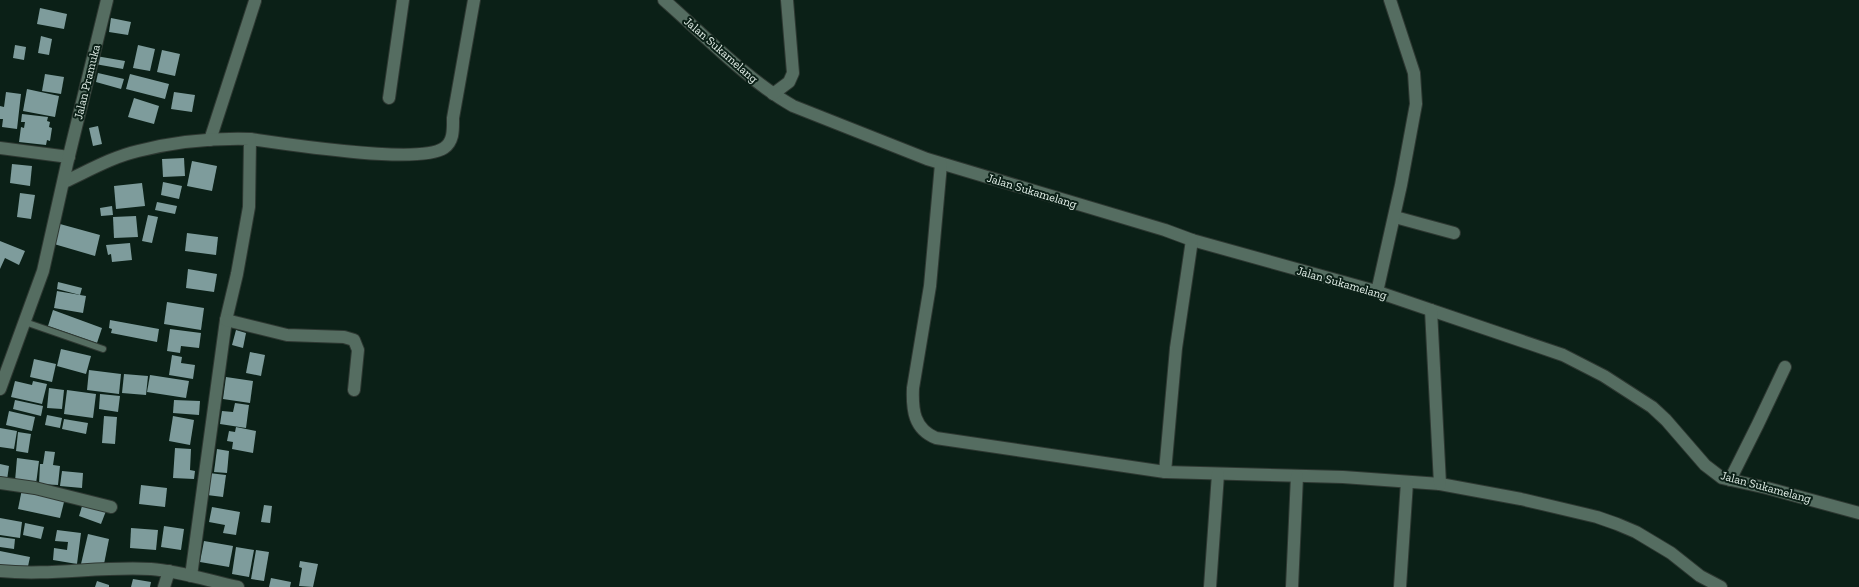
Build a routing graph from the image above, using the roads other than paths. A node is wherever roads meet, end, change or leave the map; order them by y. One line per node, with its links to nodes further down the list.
1 (107, 0): 14 (street, Jalan Pramuka)
2 (403, 0): 9 (street)
3 (474, 0): 10 (street)
4 (664, 0): 8 (street, Jalan Sukamelang)
5 (787, 0): 8 (street)
6 (1390, 0): 15 (street)
7 (254, 2): 11 (street)
8 (776, 96): 13 (street, Jalan Sukamelang)
9 (389, 98)
10 (250, 139): 11 (street); 20 (street)
11 (210, 140): 14 (street)
12 (0, 148): 14 (street)
13 (941, 164): 17 (street, Jalan Sukamelang); 26 (street)
14 (66, 170): 21 (street, Jalan Pramuka)
15 (1395, 217): 16 (street); 18 (street)
16 (1454, 233)
17 (1192, 240): 18 (street, Jalan Sukamelang); 26 (street)
18 (1377, 292): 19 (street, Jalan Sukamelang)
19 (1431, 310): 29 (street, Jalan Sukamelang); 32 (street)
20 (226, 320): 25 (street); 37 (street)
21 (25, 322): 22 (lane); 24 (street, Jalan Pramuka)
22 (103, 348)
23 (1785, 368): 29 (street)
24 (0, 389)
25 (354, 390)
26 (1165, 472): 27 (street)
27 (1218, 474): 28 (street); 40 (street)
28 (1297, 476): 30 (street); 41 (street)
29 (1730, 480): 34 (street, Jalan Sukamelang)
30 (1407, 482): 32 (street); 42 (street)
31 (0, 483): 33 (street)
32 (1440, 484): 43 (street)
33 (111, 506)
34 (1859, 513)
35 (0, 571): 36 (street)
36 (169, 571): 37 (street); 38 (street)
37 (191, 576): 39 (street)
38 (164, 587)
39 (238, 587)
40 (1210, 587)
41 (1292, 587)
42 (1400, 587)
43 (1721, 587)

